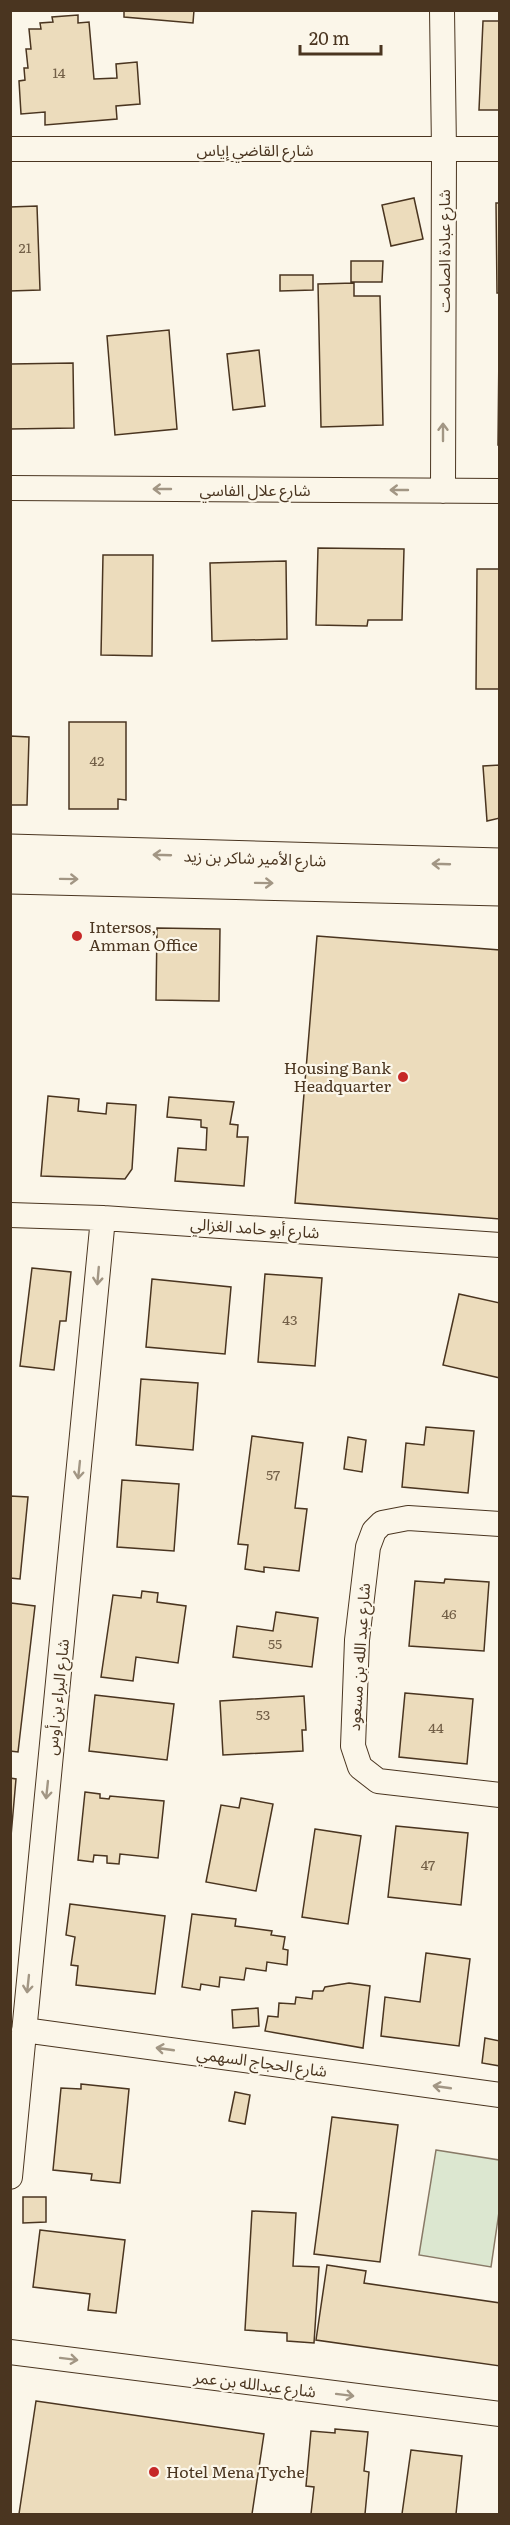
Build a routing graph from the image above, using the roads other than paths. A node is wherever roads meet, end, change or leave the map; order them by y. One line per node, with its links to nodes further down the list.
1 (441, 10): 4 (street, شارع عبادة الصامت)
2 (10, 149): 4 (street, شارع القاضي إياس)
3 (500, 149): 4 (street, شارع القاضي إياس)
4 (444, 150): 6 (street, شارع عبادة الصامت, one-way to 4)
5 (10, 488): 6 (street, شارع علال الفاسي, one-way to 5)
6 (442, 491): 7 (street, شارع علال الفاسي)
7 (500, 491)
8 (10, 850): 9 (main road, شارع الأمير شاكر بن زيد, one-way to 8)
9 (500, 865)
10 (10, 878): 11 (main road, شارع الأمير شاكر بن زيد, one-way to 11)
11 (500, 889)
12 (10, 1215): 13 (street, شارع أبو حامد الغزالي)
13 (104, 1218): 14 (street, شارع أبو حامد الغزالي); 17 (street, شارع البراء بن أوس, one-way to 17)
14 (500, 1245)
15 (500, 1524): 16 (street, شارع عبد الله بن مسعود)
16 (500, 1795)
17 (24, 2030): 18 (street, شارع الحجاج السهمي, one-way to 17); 19 (street, شارع البراء بن أوس)
18 (500, 2095)
19 (10, 2177)
20 (10, 2352): 21 (street, شارع عبدالله بن عمر, one-way to 21)
21 (500, 2414)

